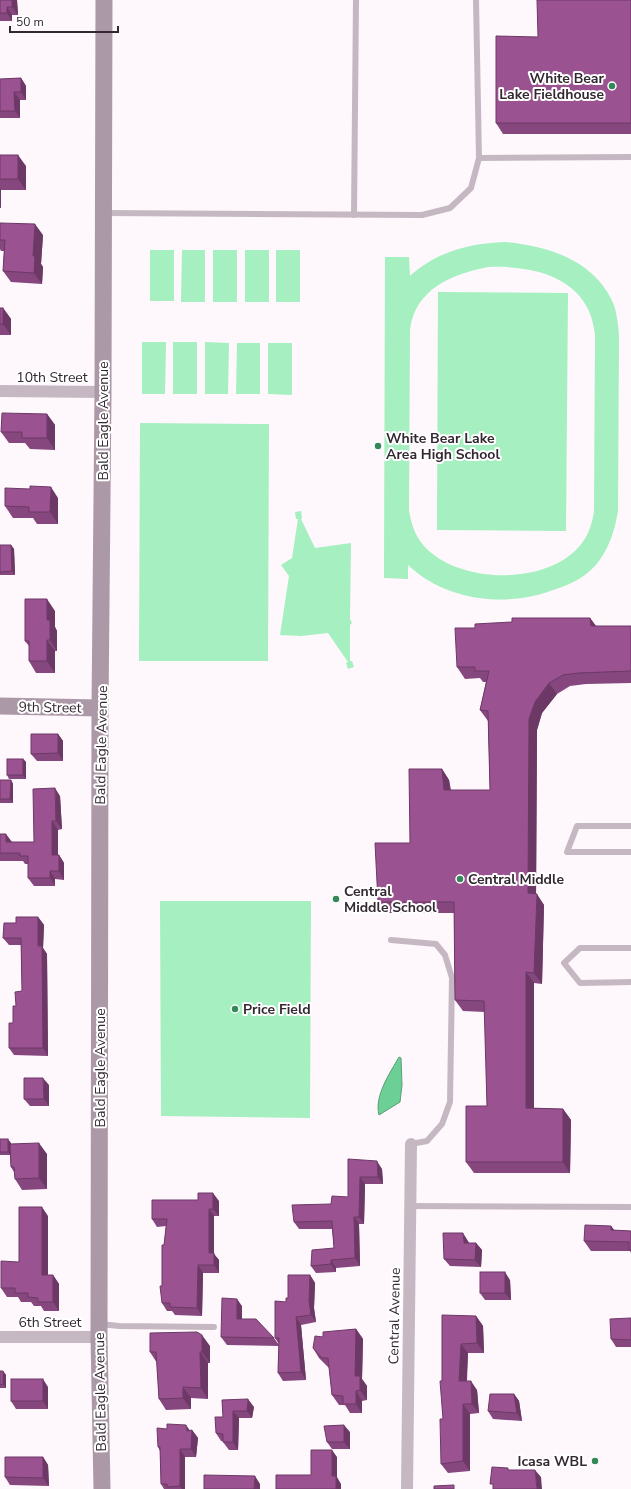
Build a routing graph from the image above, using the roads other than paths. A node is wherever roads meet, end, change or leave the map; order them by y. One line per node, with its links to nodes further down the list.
1 (104, 0): 6 (street, Bald Eagle Avenue)
2 (356, 0): 7 (lane)
3 (476, 0): 5 (lane)
4 (631, 157): 5 (lane)
5 (479, 158): 7 (lane)
6 (104, 213): 7 (lane); 9 (street, Bald Eagle Avenue)
7 (354, 215)
8 (0, 392): 9 (street, 10th Street)
9 (103, 392): 11 (street, Bald Eagle Avenue)
10 (0, 706): 11 (street, 9th Street)
11 (100, 708): 21 (street, Bald Eagle Avenue)
12 (631, 826): 13 (lane)
13 (631, 852)
14 (391, 940): 17 (lane)
15 (631, 948): 16 (lane)
16 (631, 982)
17 (411, 1144): 18 (street, Central Avenue)
18 (410, 1206): 19 (lane); 24 (street, Central Avenue)
19 (631, 1208)
20 (214, 1326): 21 (lane)
21 (99, 1330): 22 (street, 6th Street); 23 (street, Bald Eagle Avenue)
22 (0, 1337)
23 (102, 1489)
24 (407, 1489)

